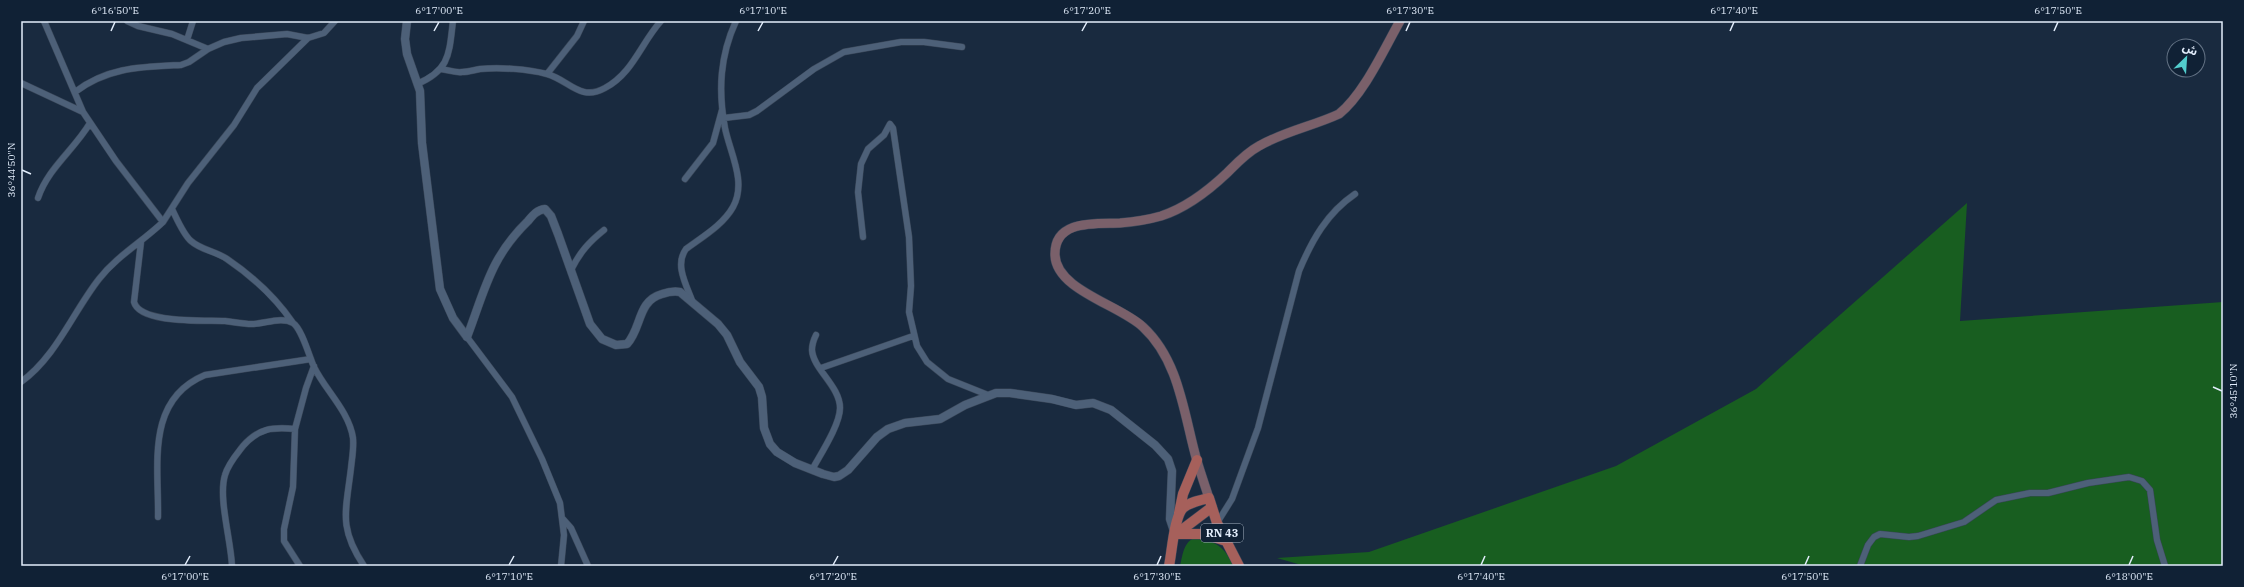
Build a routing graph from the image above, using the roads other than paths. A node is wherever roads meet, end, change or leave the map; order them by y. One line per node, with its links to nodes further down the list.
1 (44, 21): 19 (street)
2 (127, 21): 12 (street)
3 (193, 21): 12 (street)
4 (335, 21): 11 (street)
5 (408, 21): 18 (street)
6 (453, 21): 15 (street)
7 (584, 21): 16 (street)
8 (661, 21): 16 (street)
9 (736, 21): 20 (street)
10 (1400, 21): 44 (main road)
11 (308, 38): 14 (street); 27 (street)
12 (187, 40): 14 (street)
13 (962, 47): 22 (street)
14 (208, 49): 19 (street)
15 (441, 69): 16 (street); 18 (street)
16 (547, 74)
17 (21, 83): 21 (street)
18 (417, 84): 37 (street)
19 (75, 92): 21 (street)
20 (723, 104): 22 (street); 24 (street)
21 (83, 112): 23 (street)
22 (724, 118): 33 (street)
23 (90, 123): 26 (street); 28 (street)
24 (685, 179)
25 (1355, 194): 50 (street)
26 (38, 198)
27 (172, 209): 28 (street); 34 (street)
28 (163, 222): 31 (street)
29 (604, 230): 32 (street)
30 (863, 237): 36 (street)
31 (141, 242): 34 (street); 41 (street)
32 (572, 270): 33 (street); 37 (street)
33 (695, 306): 45 (street)
34 (293, 323): 38 (street)
35 (816, 335): 40 (street)
36 (913, 336): 40 (street); 42 (street)
37 (467, 337): 49 (street)
38 (311, 359): 39 (street); 47 (street)
39 (314, 366): 43 (street); 55 (street)
40 (821, 368): 45 (street)
41 (21, 382)
42 (988, 396): 45 (street); 51 (street)
43 (295, 429): 53 (street); 54 (street)
44 (1197, 460): 46 (main road); 48 (main road)
45 (812, 470)
46 (1211, 503): 48 (main road); 50 (main road, RN 43); 51 (main road)
47 (158, 517)
48 (1178, 517): 51 (main road)
49 (563, 519): 56 (street); 57 (street)
50 (1217, 523): 52 (main road, RN 43)
51 (1177, 534): 52 (main road); 58 (main road)
52 (1226, 540): 59 (main road, RN 43)
53 (232, 566)
54 (300, 566)
55 (364, 566)
56 (561, 566)
57 (588, 566)
58 (1169, 566)
59 (1239, 566)
60 (1860, 566): 61 (street)
61 (2165, 566)

